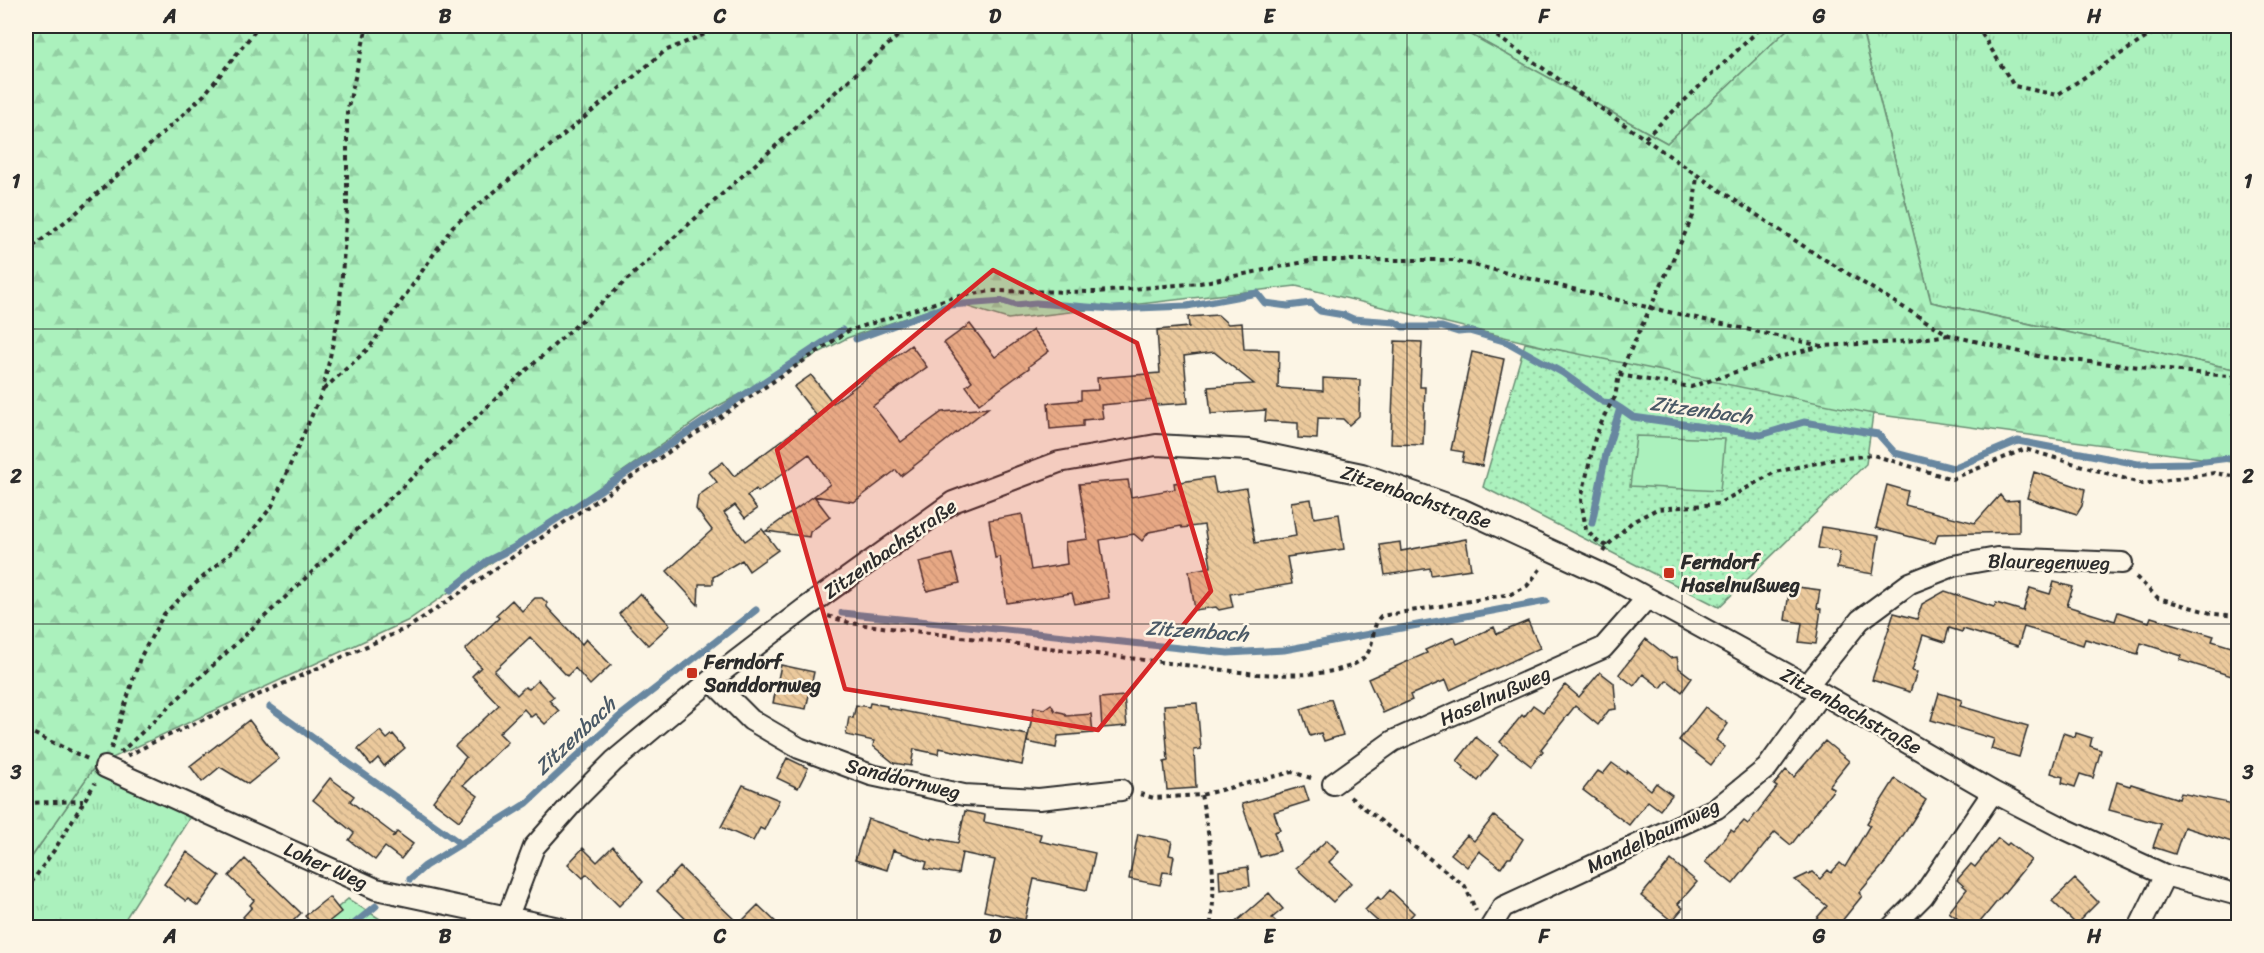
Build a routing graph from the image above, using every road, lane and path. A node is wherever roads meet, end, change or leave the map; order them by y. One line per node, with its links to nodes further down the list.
1 (259, 26): 11 (path)
2 (366, 26): 17 (path)
3 (724, 26): 17 (path)
4 (909, 26): 29 (path)
5 (1482, 26): 9 (path)
6 (1763, 26): 9 (path)
7 (1977, 26): 8 (path)
8 (2164, 26)
9 (1645, 138): 10 (path)
10 (1697, 175): 12 (path); 13 (path)
11 (26, 252)
12 (1651, 308): 14 (path); 15 (path); 29 (path)
13 (1949, 335): 14 (path); 16 (path)
14 (1822, 345): 15 (path)
15 (1619, 375): 19 (path)
16 (2238, 377)
17 (323, 390): 29 (path)
18 (2238, 477): 19 (path)
19 (1607, 546): 22 (path)
20 (1550, 550): 22 (street, Zitzenbachstraße); 24 (street, Zitzenbachstraße); 24 (path)
21 (2122, 563): 25 (path); 27 (street, Blauregenweg)
22 (1593, 570): 23 (street, Zitzenbachstraße)
23 (1647, 598): 27 (street, Zitzenbachstraße); 30 (street, Haselnußweg)
24 (804, 609): 26 (street, Zitzenbachstraße)
25 (2238, 616)
26 (711, 680): 31 (street, Sanddornweg); 38 (street, Zitzenbachstraße)
27 (1814, 689): 32 (street, Zitzenbachstraße); 39 (street, Mandelbaumweg)
28 (26, 730): 29 (path)
29 (105, 767): 38 (street, Loher Weg)
30 (1333, 784): 33 (path); 39 (path)
31 (1121, 790): 33 (path)
32 (1993, 792): 35 (street, Zitzenbachstraße); 42 (street)
33 (1201, 795): 41 (path)
34 (26, 803): 36 (path)
35 (2165, 875): 37 (street, Zitzenbachstraße); 43 (street)
36 (26, 890)
37 (2238, 895)
38 (508, 916): 40 (street, Loher Weg)
39 (1484, 922)
40 (559, 927)
41 (1210, 927)
42 (1891, 927)
43 (2139, 927)

